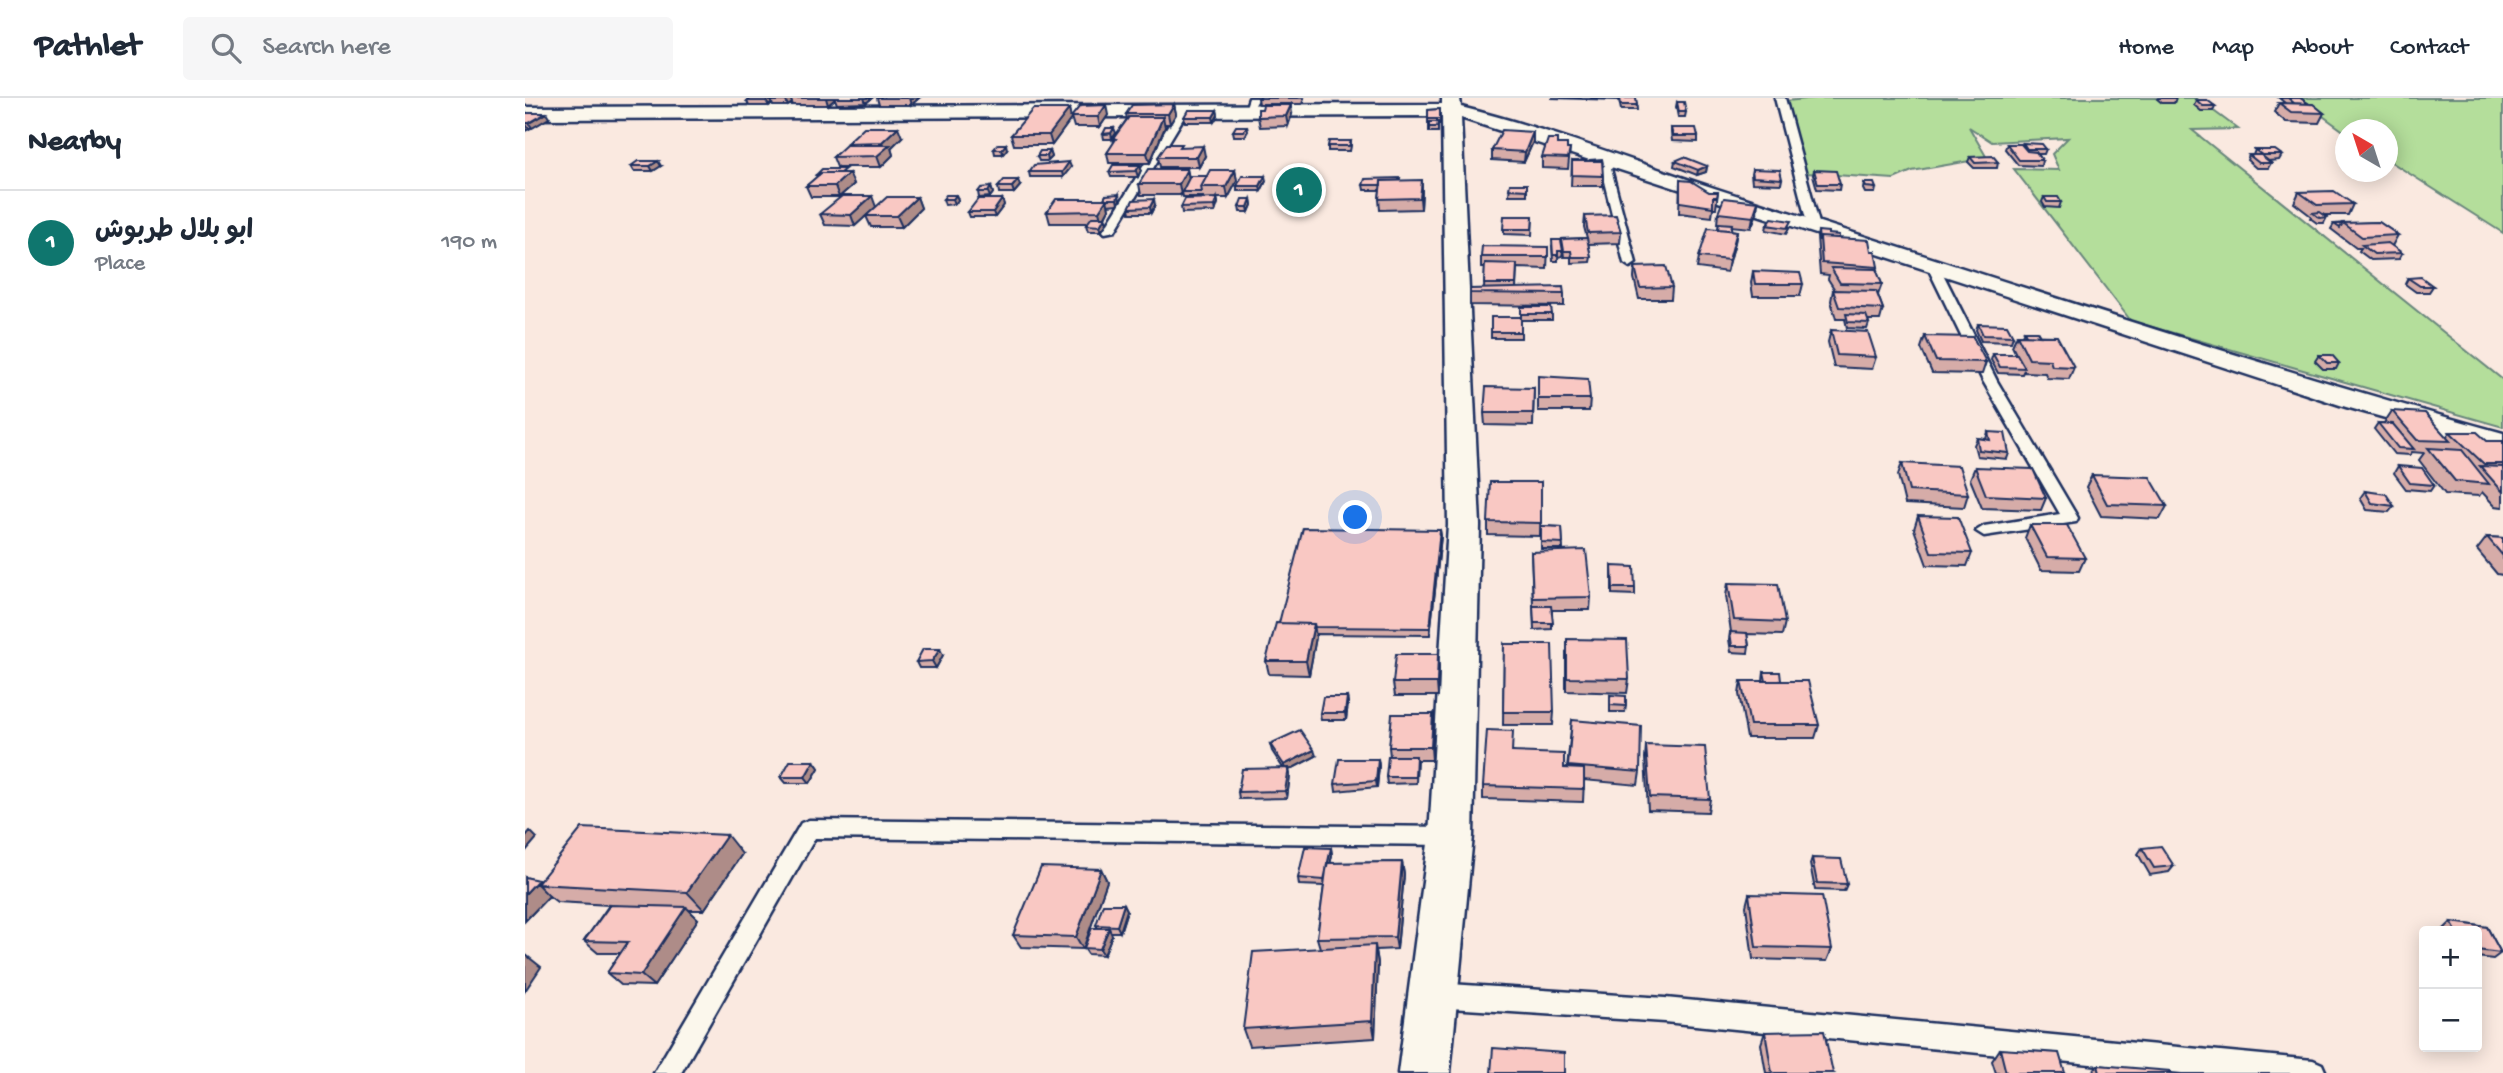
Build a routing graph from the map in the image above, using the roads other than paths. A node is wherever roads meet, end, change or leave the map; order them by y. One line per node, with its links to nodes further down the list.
1 (739, 98): 7 (street)
2 (1780, 98): 9 (lane)
3 (1451, 104): 4 (street); 8 (street); 15 (street)
4 (1250, 105): 5 (street)
5 (1182, 111): 7 (street); 10 (lane)
6 (525, 113): 7 (street)
7 (717, 113)
8 (1613, 161): 9 (street); 11 (lane)
9 (1814, 227): 12 (street)
10 (1109, 231)
11 (1630, 263)
12 (1932, 264): 13 (street); 14 (lane)
13 (2503, 442)
14 (1984, 531)
15 (1451, 836): 16 (street); 17 (lane)
16 (1431, 995): 18 (street); 19 (lane)
17 (667, 1073)
18 (1424, 1073)
19 (2313, 1073)

